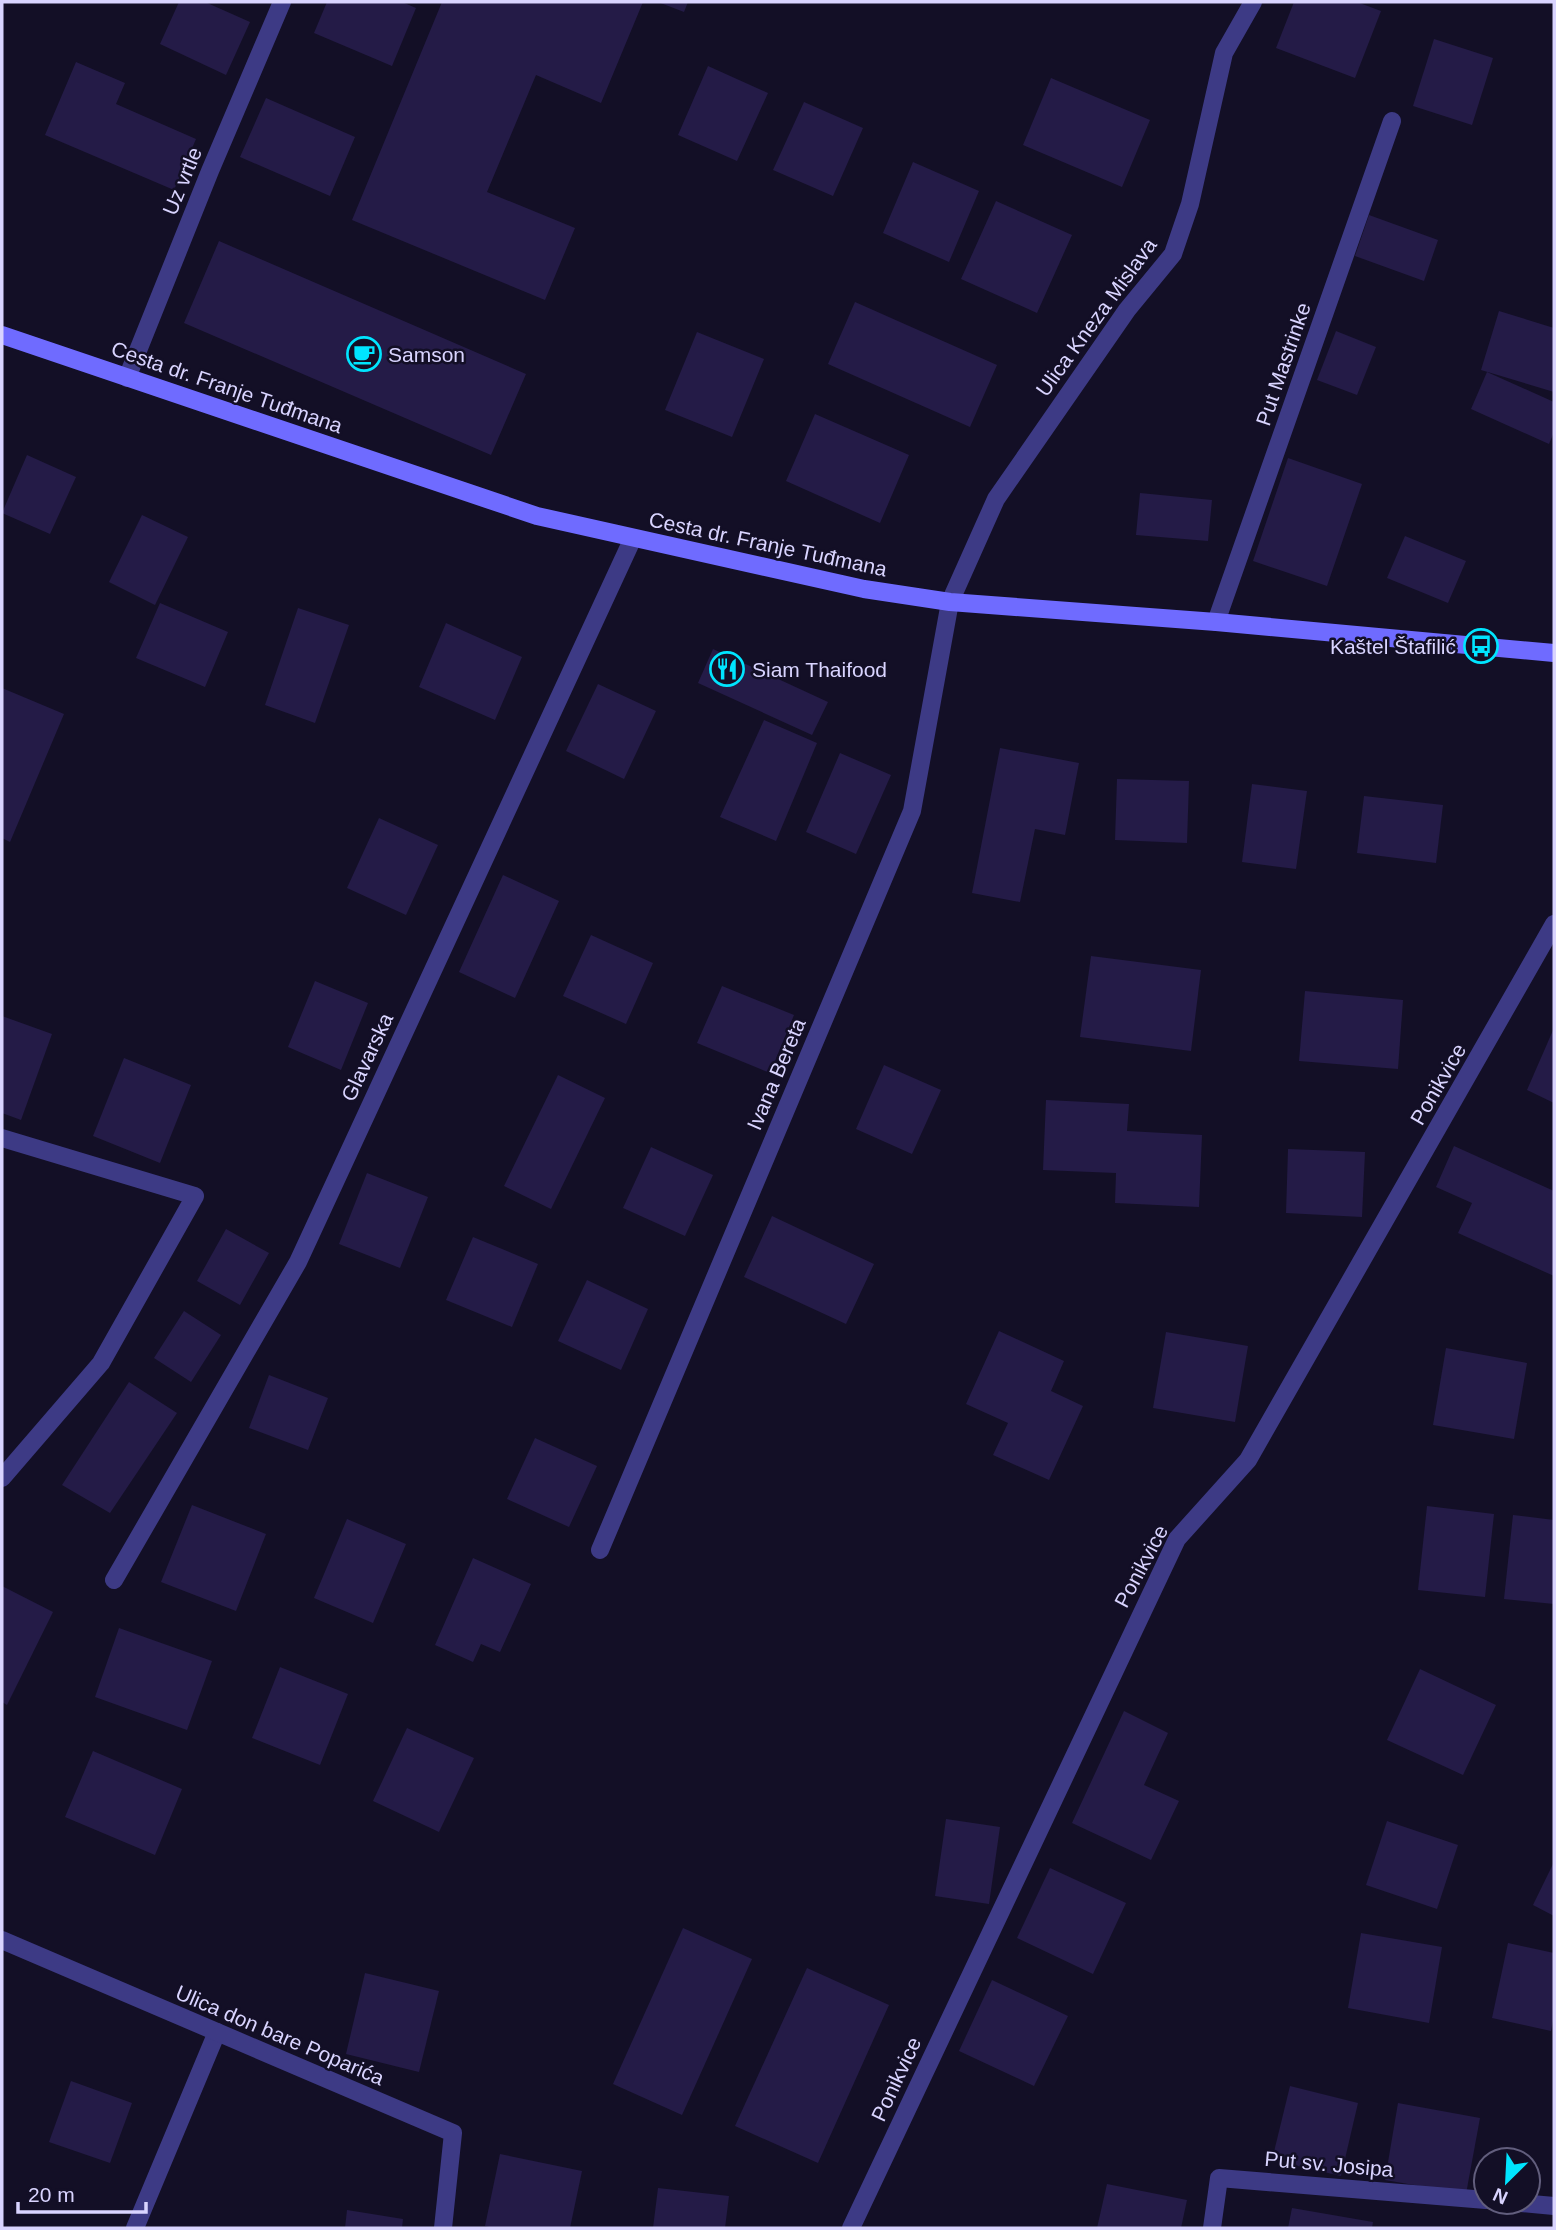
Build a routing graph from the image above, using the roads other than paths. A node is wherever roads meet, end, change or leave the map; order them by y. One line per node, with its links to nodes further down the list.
1 (282, 2): 5 (street, Uz vrtle)
2 (1253, 2): 7 (street, Ulica Kneza Mislava)
3 (1392, 121): 8 (street, Put Mastrinke)
4 (2, 335): 5 (main road, Cesta dr. Franje Tuđmana)
5 (127, 378): 6 (main road, Cesta dr. Franje Tuđmana)
6 (633, 538): 7 (main road, Cesta dr. Franje Tuđmana); 14 (street, Glavarska)
7 (950, 602): 8 (main road, Cesta dr. Franje Tuđmana); 13 (street, Ivana Bereta)
8 (1216, 622): 9 (main road, Cesta dr. Franje Tuđmana)
9 (1554, 653)
10 (1554, 924): 20 (street, Ponikvice)
11 (2, 1138): 12 (street)
12 (2, 1478)
13 (600, 1550)
14 (114, 1580)
15 (2, 1940): 16 (street, Ulica don bare Poparića)
16 (217, 2032): 18 (street); 19 (street, Ulica don bare Poparića)
17 (1472, 2199): 21 (street, Put sv. Josipa)
18 (135, 2228)
19 (443, 2228)
20 (851, 2228)
21 (1213, 2228)

